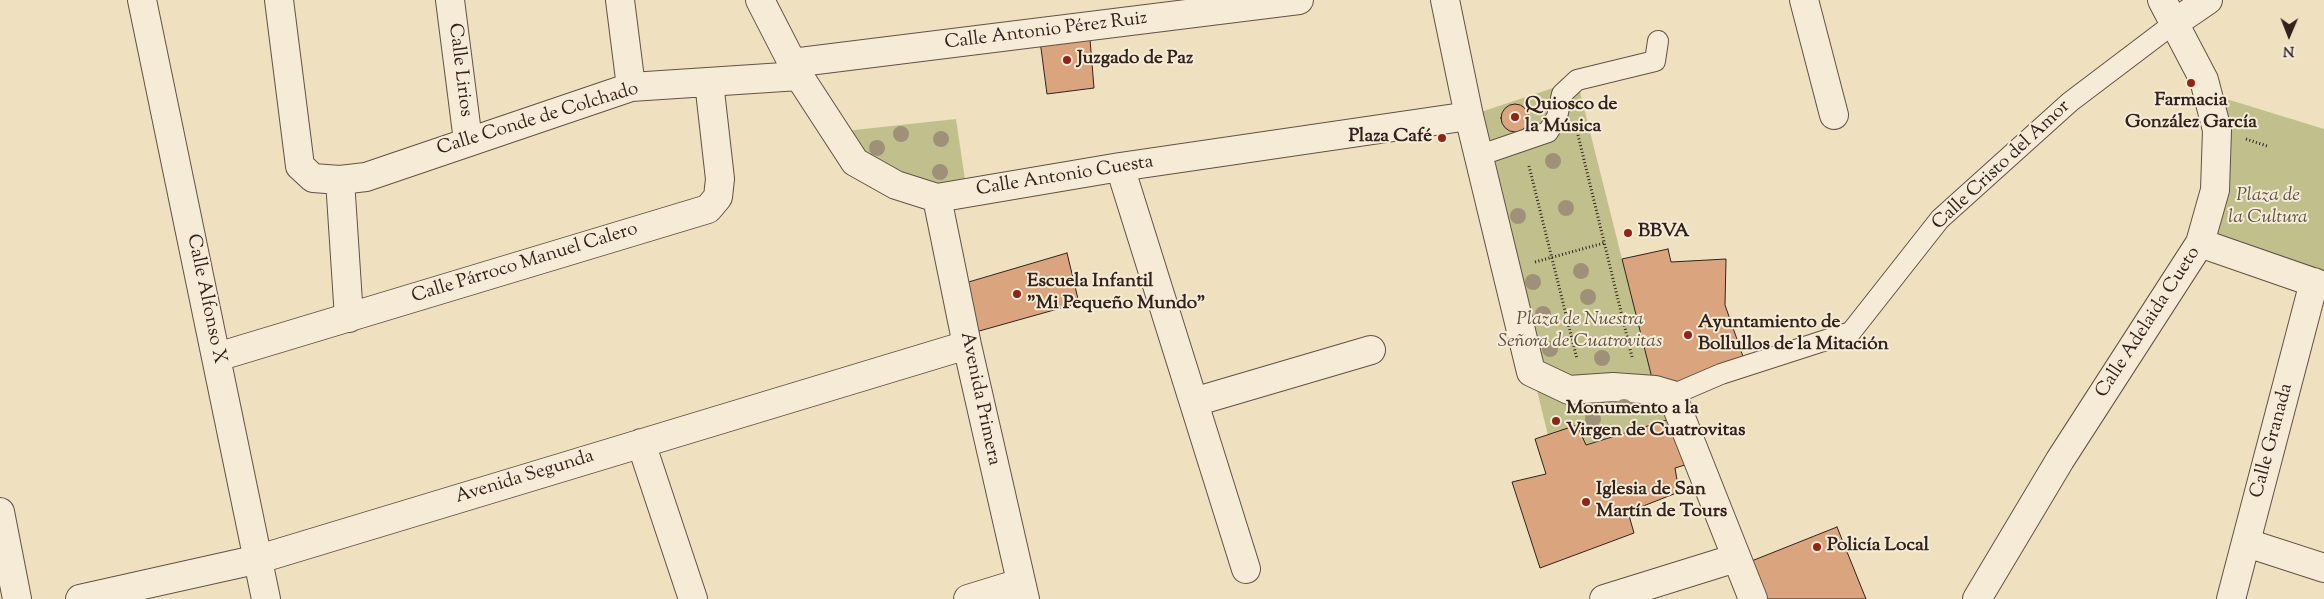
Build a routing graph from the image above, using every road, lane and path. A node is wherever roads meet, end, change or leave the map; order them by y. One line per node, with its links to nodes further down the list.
1 (142, 0): 32 (street, Calle Alfonso X)
2 (279, 0): 22 (street, Calle Conde de Colchado)
3 (450, 0): 18 (street, Calle Lirios)
4 (620, 0): 14 (street)
5 (760, 0): 12 (street, Calle Antonio Cuesta)
6 (1299, 0): 12 (street, Calle Antonio Pérez Ruiz)
7 (1446, 0): 17 (street)
8 (1804, 0): 16 (street)
9 (2208, 0): 10 (street, Calle Cristo del Amor)
10 (2167, 12): 25 (street, Calle Adelaida Cueto); 35 (street, Calle Cristo del Amor)
11 (1658, 41): 15 (street)
12 (796, 70): 13 (street, Calle Conde de Colchado); 23 (street, Calle Antonio Cuesta)
13 (709, 82): 14 (street, Calle Conde de Colchado); 29 (street, Calle Párroco Manuel Calero)
14 (631, 87): 18 (street, Calle Conde de Colchado)
15 (1567, 89): 19 (street); 24 (path)
16 (1834, 115)
17 (1468, 116): 20 (street); 21 (street, Calle Antonio Cuesta)
18 (468, 141): 22 (street, Calle Conde de Colchado)
19 (1522, 141): 20 (street); 26 (path)
20 (1478, 156): 27 (street)
21 (1120, 167): 23 (street, Calle Antonio Cuesta); 36 (street)
22 (340, 180): 29 (street)
23 (937, 198): 30 (street, Avenida Primera)
24 (1604, 243): 26 (path); 34 (path)
25 (2200, 243): 28 (street); 52 (street, Calle Adelaida Cueto)
26 (1552, 258): 27 (path); 33 (path)
27 (1506, 270): 33 (street)
28 (2319, 284): 39 (street, Calle Granada)
29 (349, 318): 32 (street, Calle Párroco Manuel Calero)
30 (967, 345): 37 (street, Avenida Segunda); 44 (street, Avenida Primera)
31 (1371, 350): 36 (street)
32 (217, 357): 41 (street, Calle Alfonso X)
33 (1584, 389): 34 (street)
34 (1640, 390): 35 (street)
35 (1672, 395): 40 (street)
36 (1194, 402): 43 (street)
37 (641, 443): 41 (street, Avenida Segunda); 48 (street)
38 (0, 512): 45 (street)
39 (2247, 542): 42 (street); 53 (street, Calle Granada)
40 (1736, 558): 50 (street); 51 (street)
41 (259, 559): 46 (street, Avenida Segunda); 47 (street, Calle Alfonso X)
42 (2324, 568)
43 (1246, 569)
44 (1023, 591): 49 (street)
45 (17, 599)
46 (80, 599)
47 (266, 599)
48 (692, 599)
49 (968, 599)
50 (1604, 599)
51 (1753, 599)
52 (1977, 599)
53 (2231, 599)

